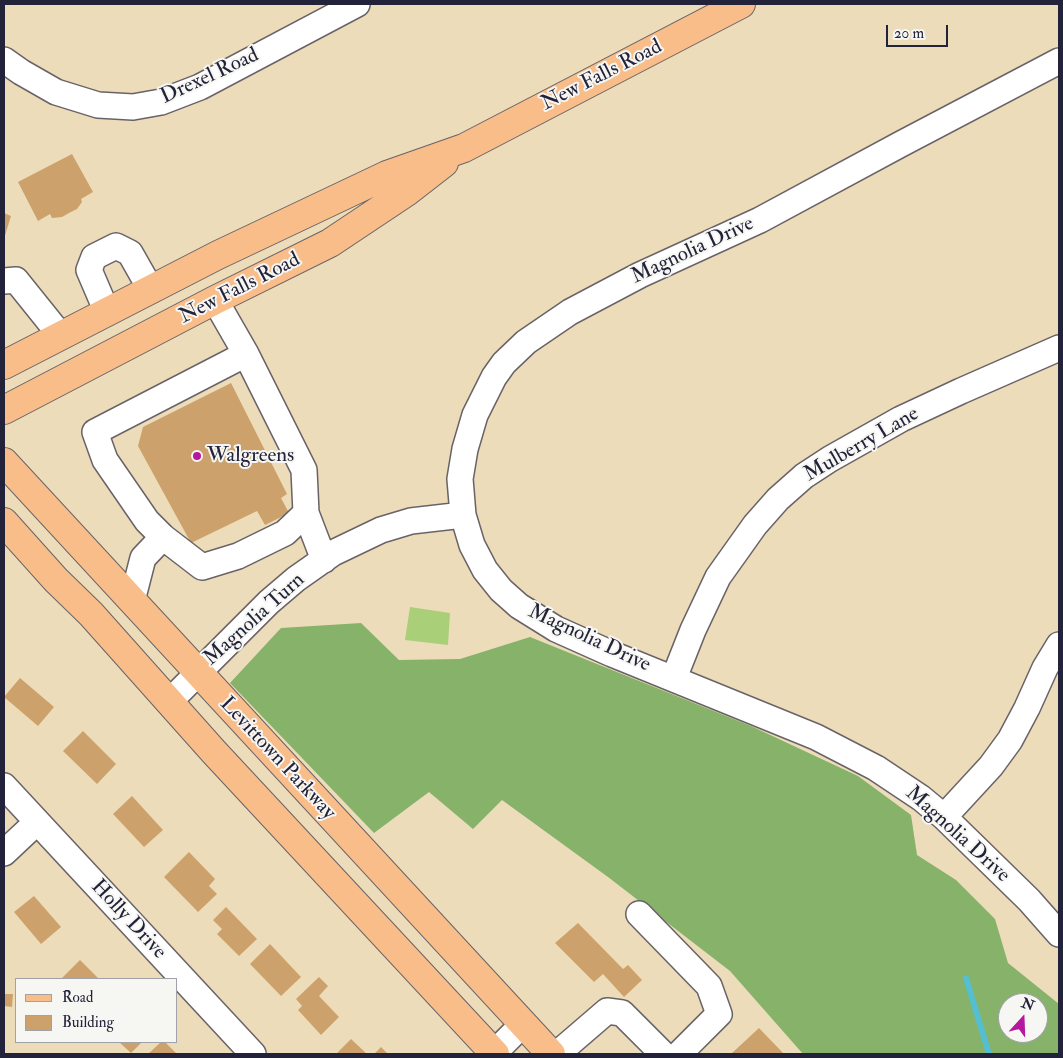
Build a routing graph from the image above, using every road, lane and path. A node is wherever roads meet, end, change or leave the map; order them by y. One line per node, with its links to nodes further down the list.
1 (357, 4): 3 (street, Drexel Road)
2 (741, 4): 5 (main road, New Falls Road)
3 (4, 60)
4 (1059, 61): 17 (street, Magnolia Drive)
5 (464, 148): 7 (main road, New Falls Road); 8 (main road, New Falls Road)
6 (4, 282): 10 (street)
7 (151, 290): 9 (main road, New Falls Road); 9 (street)
8 (215, 300): 12 (street); 14 (main road, New Falls Road)
9 (107, 312): 10 (main road, New Falls Road)
10 (61, 336): 13 (main road, New Falls Road)
11 (1059, 348): 24 (street, Mulberry Lane)
12 (246, 354): 16 (street); 19 (street)
13 (4, 365)
14 (4, 410)
15 (4, 462): 21 (main road, Levittown Parkway)
16 (306, 513): 19 (street); 20 (street)
17 (463, 515): 20 (street, Magnolia Turn); 24 (street, Magnolia Drive)
18 (4, 522): 25 (main road, Levittown Parkway)
19 (163, 537): 21 (street)
20 (324, 560): 23 (street, Magnolia Turn)
21 (132, 601): 23 (main road, Levittown Parkway)
22 (1059, 645): 27 (street)
23 (198, 672): 25 (street, Magnolia Turn); 32 (main road, Levittown Parkway)
24 (674, 678): 27 (street, Magnolia Drive)
25 (169, 702): 34 (main road, Levittown Parkway)
26 (4, 786): 28 (street, Holly Drive)
27 (944, 817): 31 (street, Magnolia Drive)
28 (37, 822): 29 (street); 33 (street, Holly Drive)
29 (4, 853)
30 (639, 914): 38 (street)
31 (1059, 934)
32 (523, 1024): 34 (street); 35 (main road, Levittown Parkway)
33 (253, 1054)
34 (494, 1054)
35 (551, 1054)
36 (557, 1054): 37 (street)
37 (663, 1054)
38 (679, 1054)

